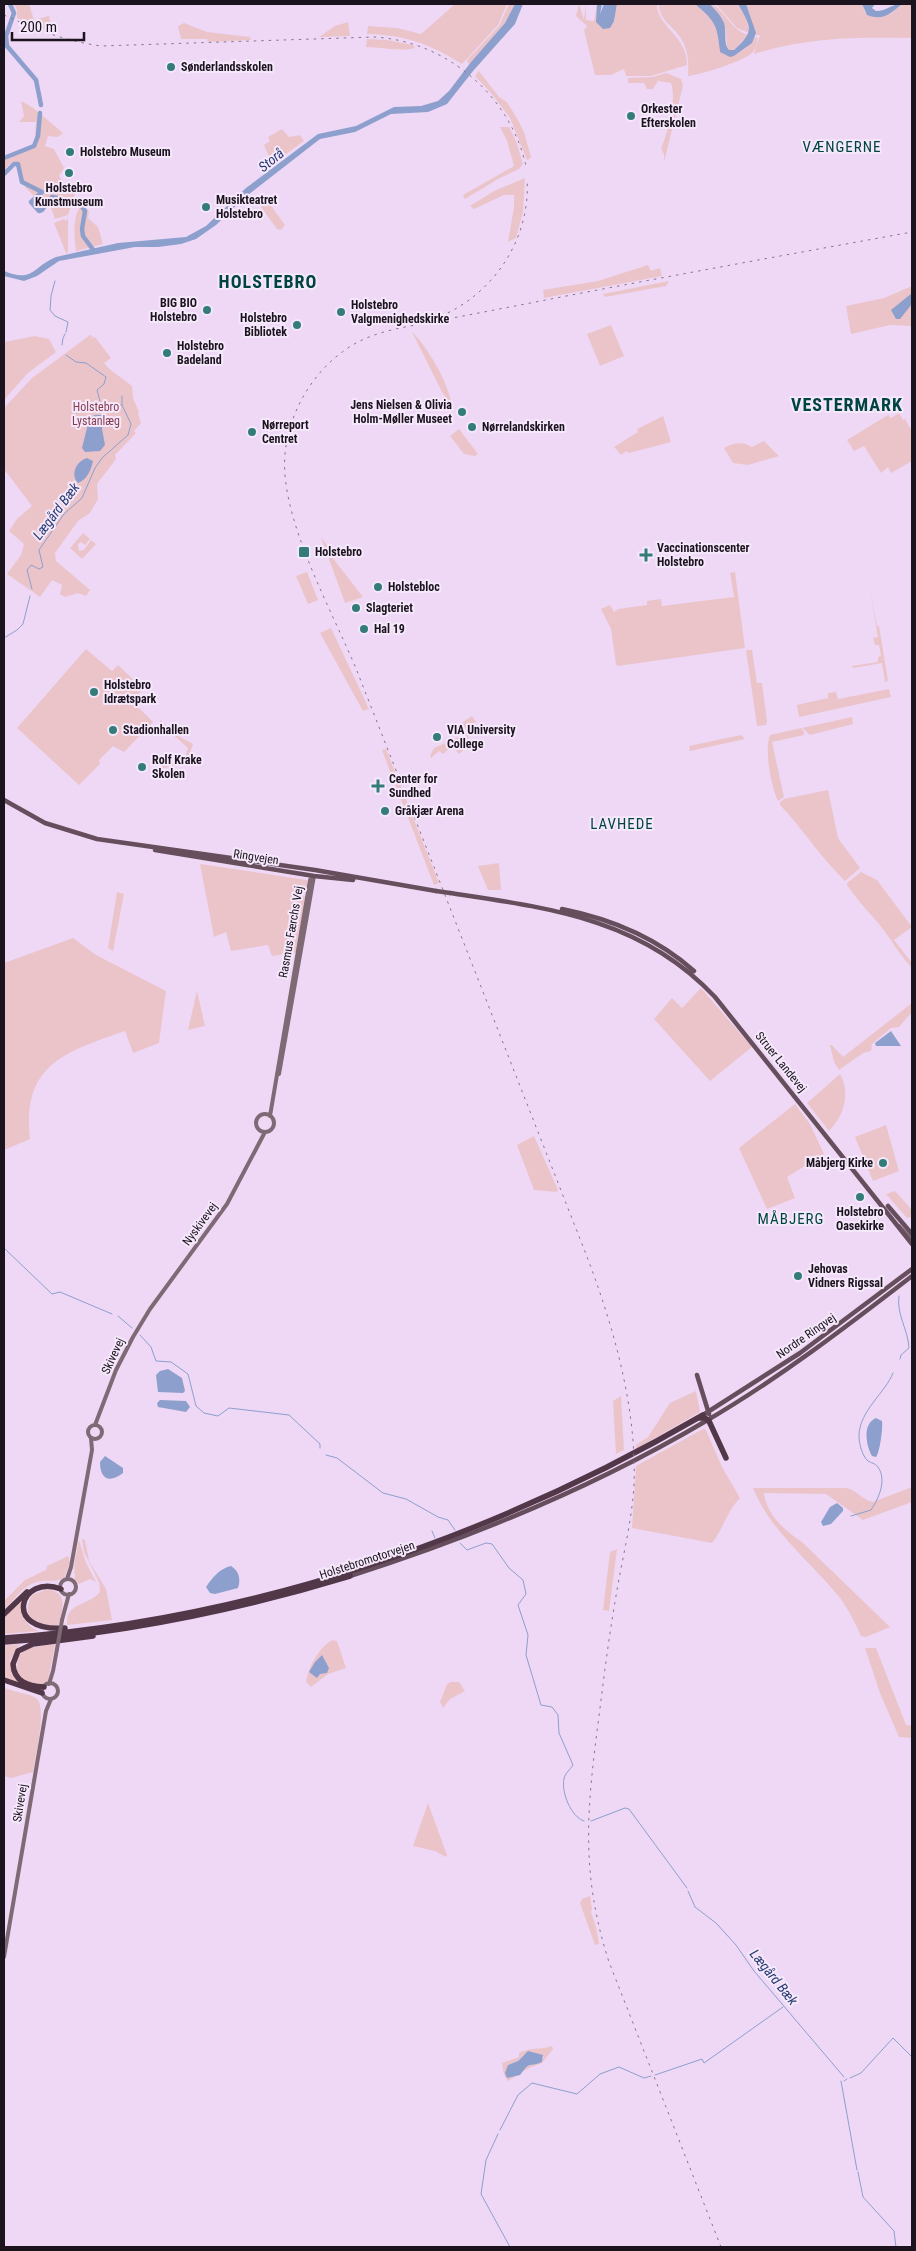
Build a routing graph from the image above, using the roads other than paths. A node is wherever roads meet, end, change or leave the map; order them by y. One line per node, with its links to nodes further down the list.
1 (4, 800): 2 (main road, Ringvejen)
2 (132, 844): 3 (main road, Ringvejen); 4 (main road, Ringvejen)
3 (314, 876): 4 (main road, Ringvejen); 8 (main road, Rasmus Færchs Vej)
4 (379, 882): 5 (main road, Ringvejen, bridge)
5 (544, 907): 6 (main road, Ringvejen); 7 (main road, Ringvejen)
6 (604, 919): 10 (main road, Struer Landevej)
7 (606, 926): 11 (main road, Struer Landevej)
8 (268, 1115): 9 (main road); 9 (main road)
9 (262, 1132): 14 (main road, Nyskivevej)
10 (912, 1234)
11 (912, 1242)
12 (912, 1269): 17 (main road, Nordre Ringvej)
13 (912, 1274): 17 (main road, Nordre Ringvej)
14 (150, 1309): 16 (main road, Skivevej)
15 (697, 1375): 17 (main road)
16 (100, 1415): 18 (main road, Skivevej); 19 (main road, Skivevej)
17 (707, 1416): 23 (highway); 24 (main road, Holstebromotorvejen); 29 (highway, Holstebromotorvejen)
18 (95, 1425): 19 (main road); 20 (main road)
19 (100, 1426): 21 (main road)
20 (91, 1438): 21 (main road); 22 (main road, Skivevej)
21 (97, 1439): 22 (main road, Skivevej)
22 (92, 1450): 25 (main road, Skivevej)
23 (726, 1458)
24 (350, 1576): 30 (highway, Holstebromotorvejen)
25 (65, 1585): 26 (main road); 26 (main road, Skivevej); 27 (main road, Skivevej); 28 (highway); 29 (highway)
26 (69, 1594): 27 (main road, Skivevej)
27 (64, 1607): 34 (main road, Skivevej, bridge)
28 (4, 1614)
29 (142, 1620): 31 (highway, Holstebromotorvejen)
30 (173, 1620): 32 (highway, Holstebromotorvejen); 34 (highway)
31 (4, 1638)
32 (4, 1642)
33 (4, 1680): 34 (highway)
34 (48, 1691): 35 (main road, Skivevej)
35 (4, 1957)

